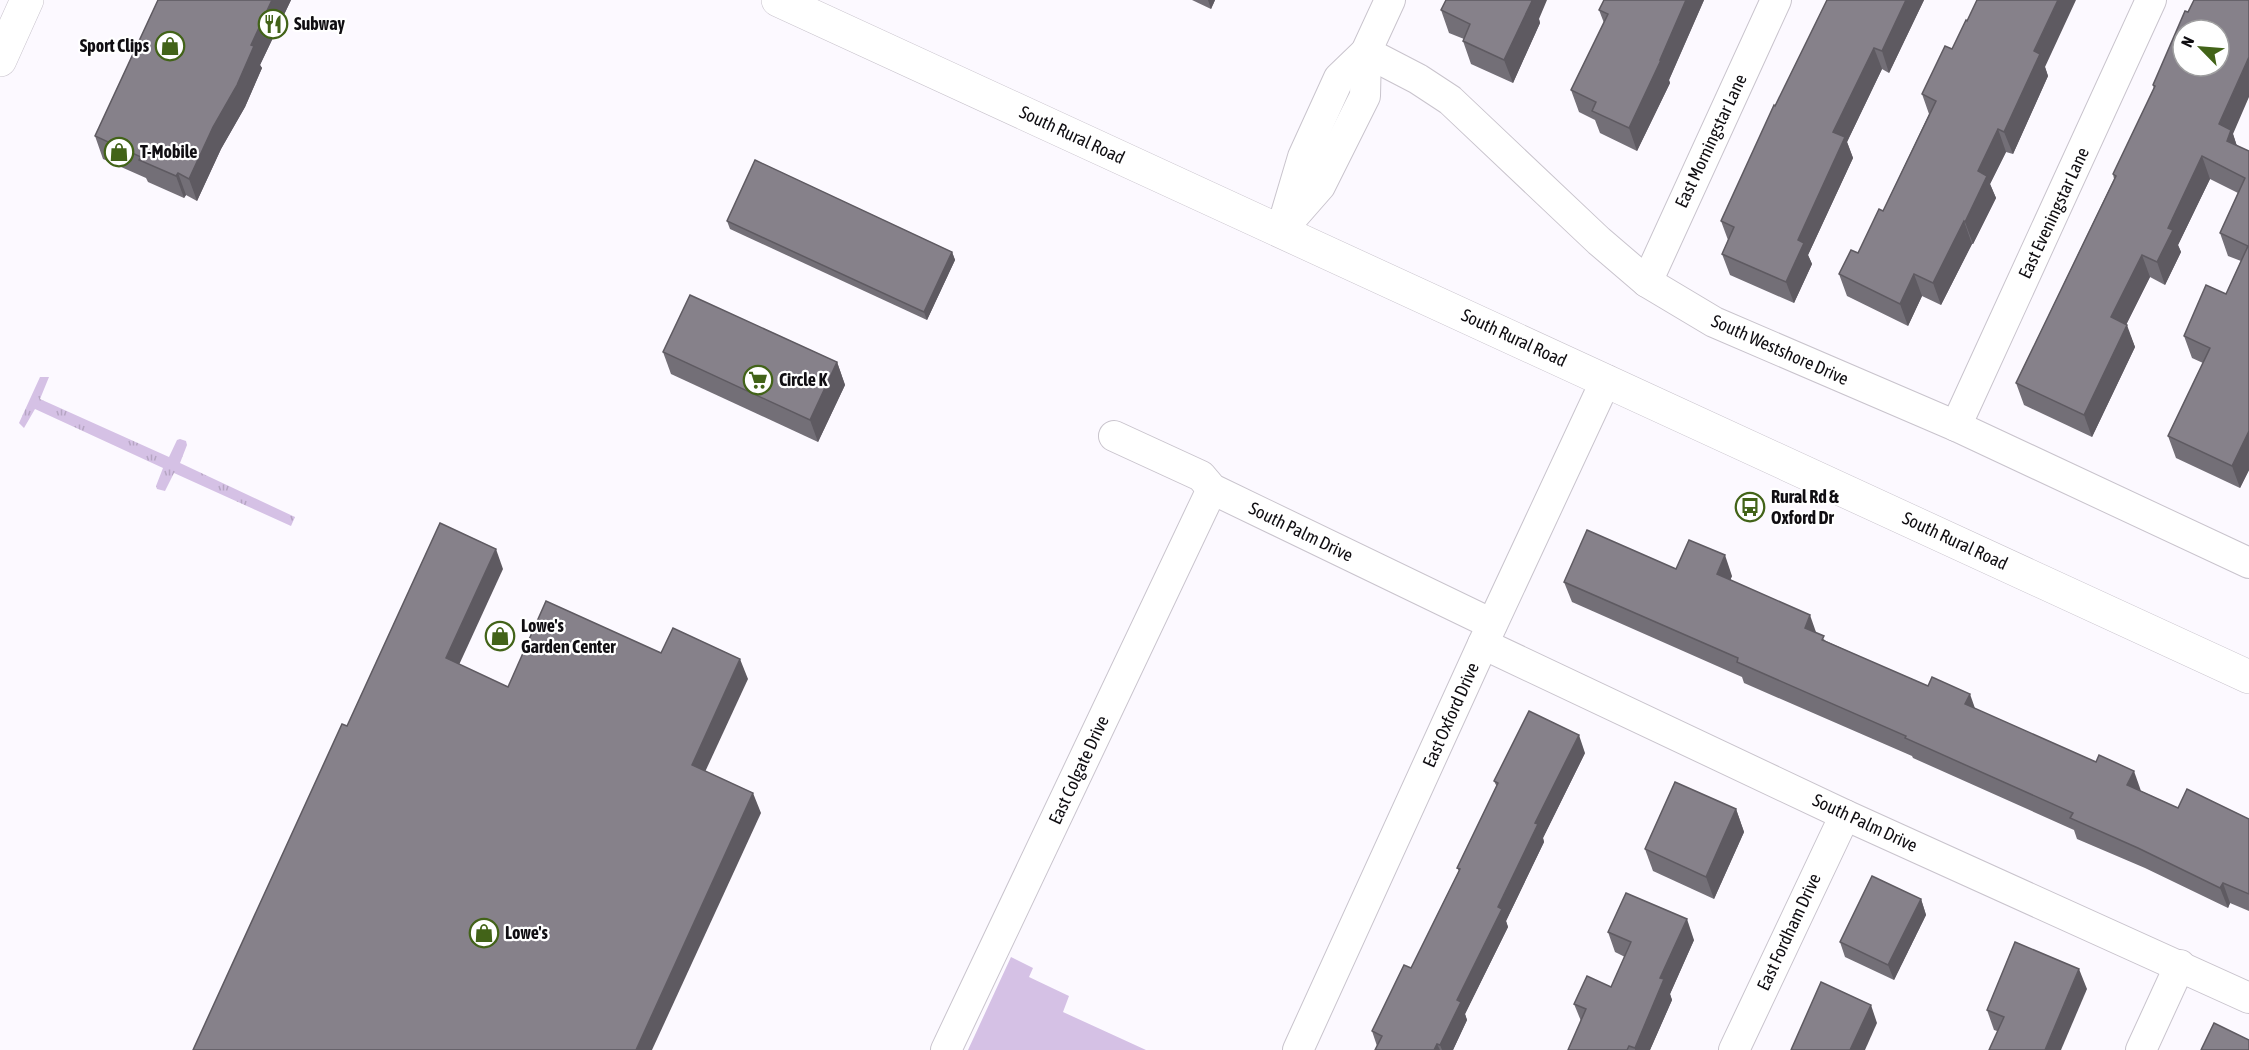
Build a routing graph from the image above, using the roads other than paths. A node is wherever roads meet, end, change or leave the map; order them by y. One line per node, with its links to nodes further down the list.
1 (27, 0): 7 (main road)
2 (778, 0): 8 (main road, South Rural Road)
3 (1390, 0): 6 (street)
4 (1776, 0): 9 (street, East Morningstar Lane)
5 (2151, 0): 11 (street, East Eveningstar Lane)
6 (1366, 52): 8 (street); 9 (street, South Westshore Drive)
7 (0, 60)
8 (1281, 231): 10 (main road, South Rural Road)
9 (1647, 282): 11 (street, South Westshore Drive)
10 (1606, 380): 15 (street, East Oxford Drive); 16 (main road, South Rural Road)
11 (1956, 426): 14 (street, South Westshore Drive)
12 (1113, 436): 13 (street, South Palm Drive)
13 (1212, 489): 15 (street, South Palm Drive); 20 (street, East Colgate Drive)
14 (2249, 563)
15 (1488, 634): 17 (street, South Palm Drive); 21 (street, East Oxford Drive)
16 (2249, 677)
17 (1845, 815): 18 (street, South Palm Drive); 22 (street, East Fordham Drive)
18 (2180, 965): 19 (street, South Palm Drive); 23 (street)
19 (2249, 998)
20 (946, 1050)
21 (1298, 1050)
22 (1734, 1050)
23 (2142, 1050)

